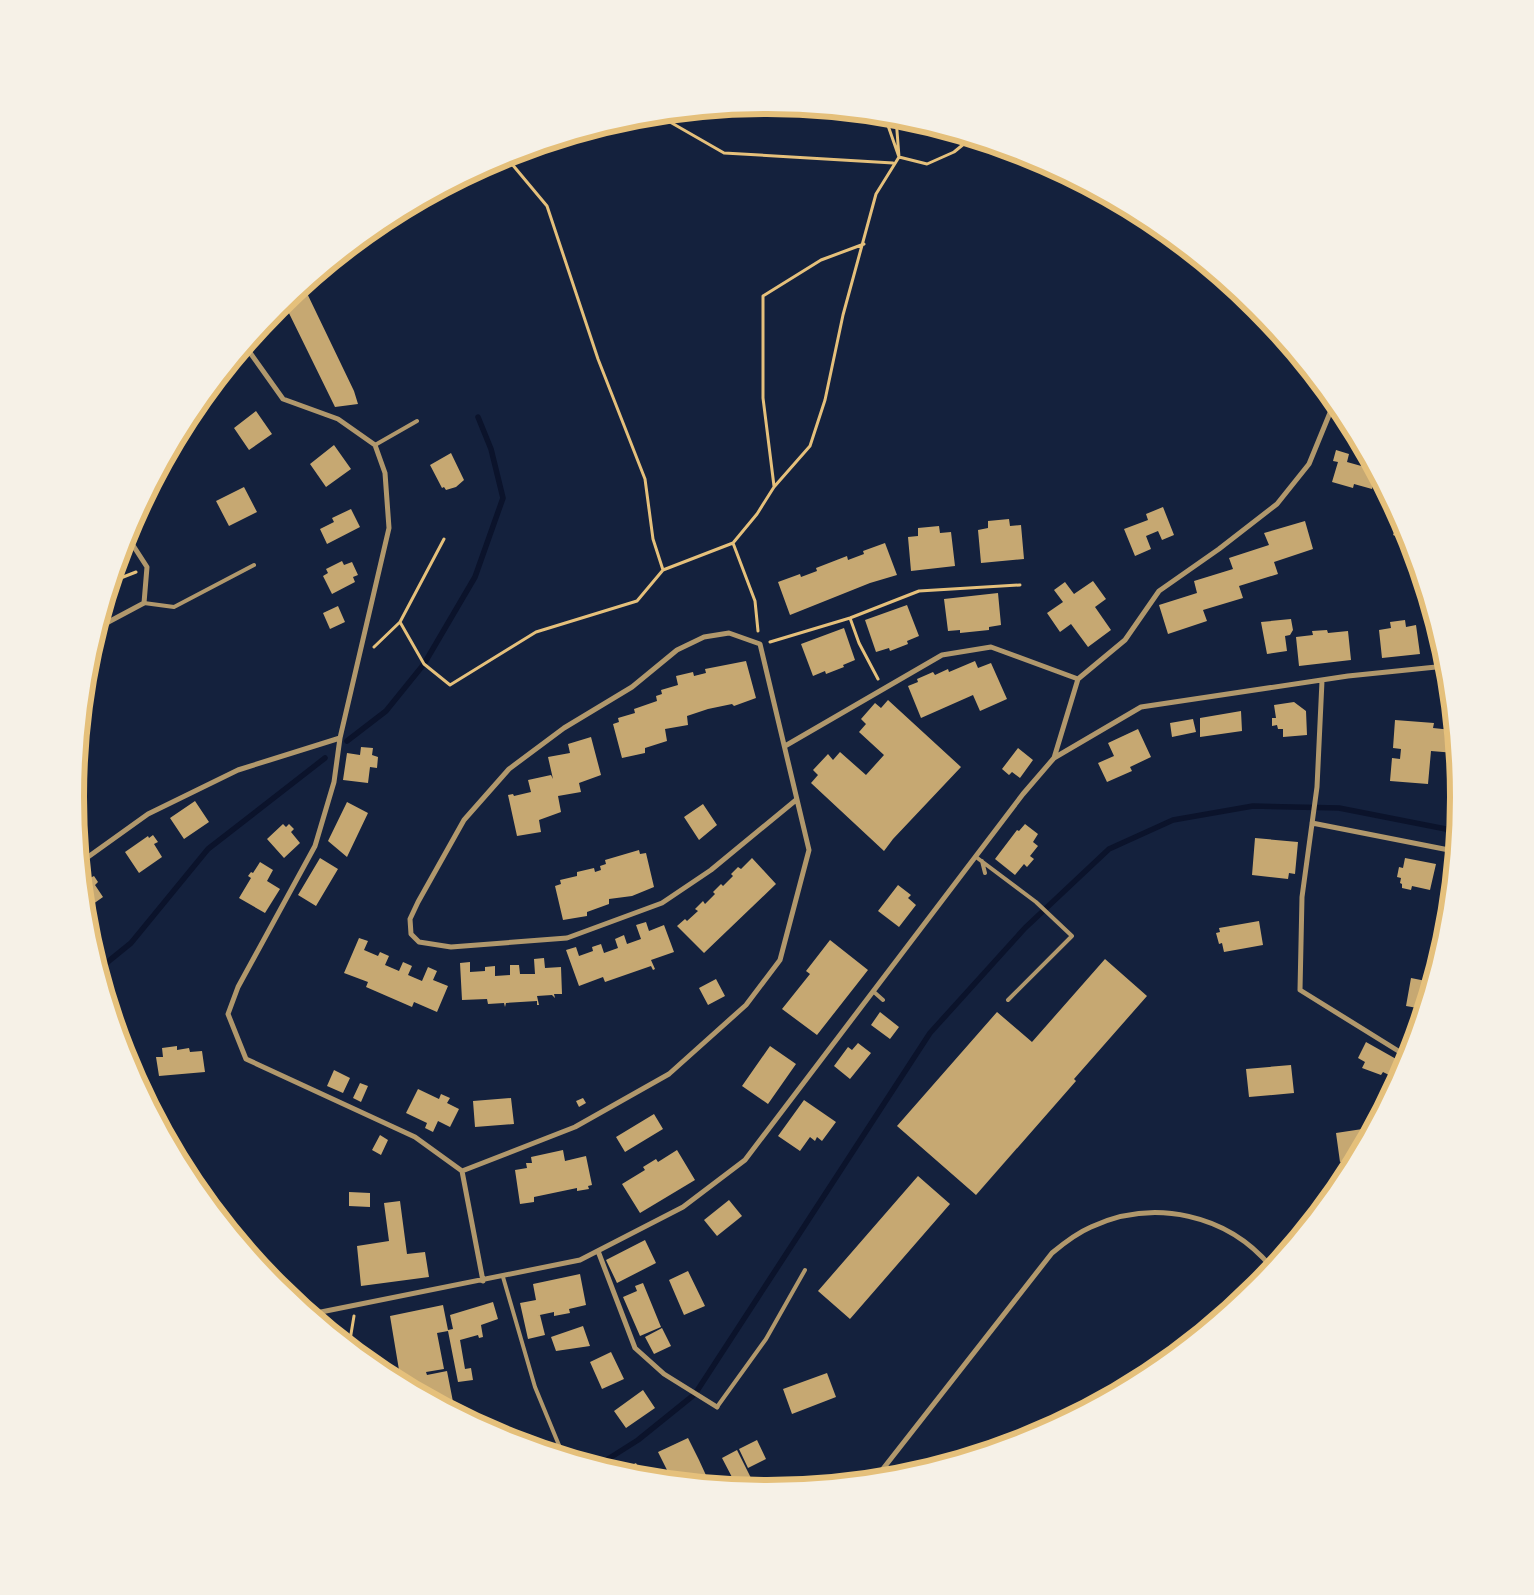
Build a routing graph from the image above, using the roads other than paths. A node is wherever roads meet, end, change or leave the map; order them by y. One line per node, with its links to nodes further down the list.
1 (249, 352): 4 (street)
2 (1330, 412): 10 (street)
3 (417, 421): 4 (lane)
4 (375, 445): 12 (street)
5 (133, 545): 7 (street)
6 (254, 565): 7 (lane)
7 (144, 603): 8 (street)
8 (107, 623)
9 (1437, 667): 11 (street)
10 (1078, 679): 13 (street); 14 (street)
11 (1322, 681): 14 (street); 16 (street)
12 (340, 738): 19 (street); 26 (street)
13 (785, 746): 15 (street); 15 (street)
14 (1054, 758): 18 (street)
15 (796, 800): 26 (street)
16 (1312, 823): 17 (street); 25 (street)
17 (1448, 850)
18 (976, 857): 20 (lane); 22 (street)
19 (87, 858)
20 (982, 861): 21 (lane); 24 (lane)
21 (985, 873)
22 (874, 992): 23 (lane); 27 (street)
23 (883, 1000)
24 (1008, 1000)
25 (1401, 1052)
26 (462, 1171): 31 (street)
27 (598, 1251): 30 (street); 33 (street)
28 (1267, 1263): 35 (street)
29 (805, 1270): 33 (lane)
30 (503, 1277): 31 (street); 34 (lane)
31 (482, 1281): 32 (street)
32 (319, 1313)
33 (718, 1407)
34 (560, 1448)
35 (881, 1471)

